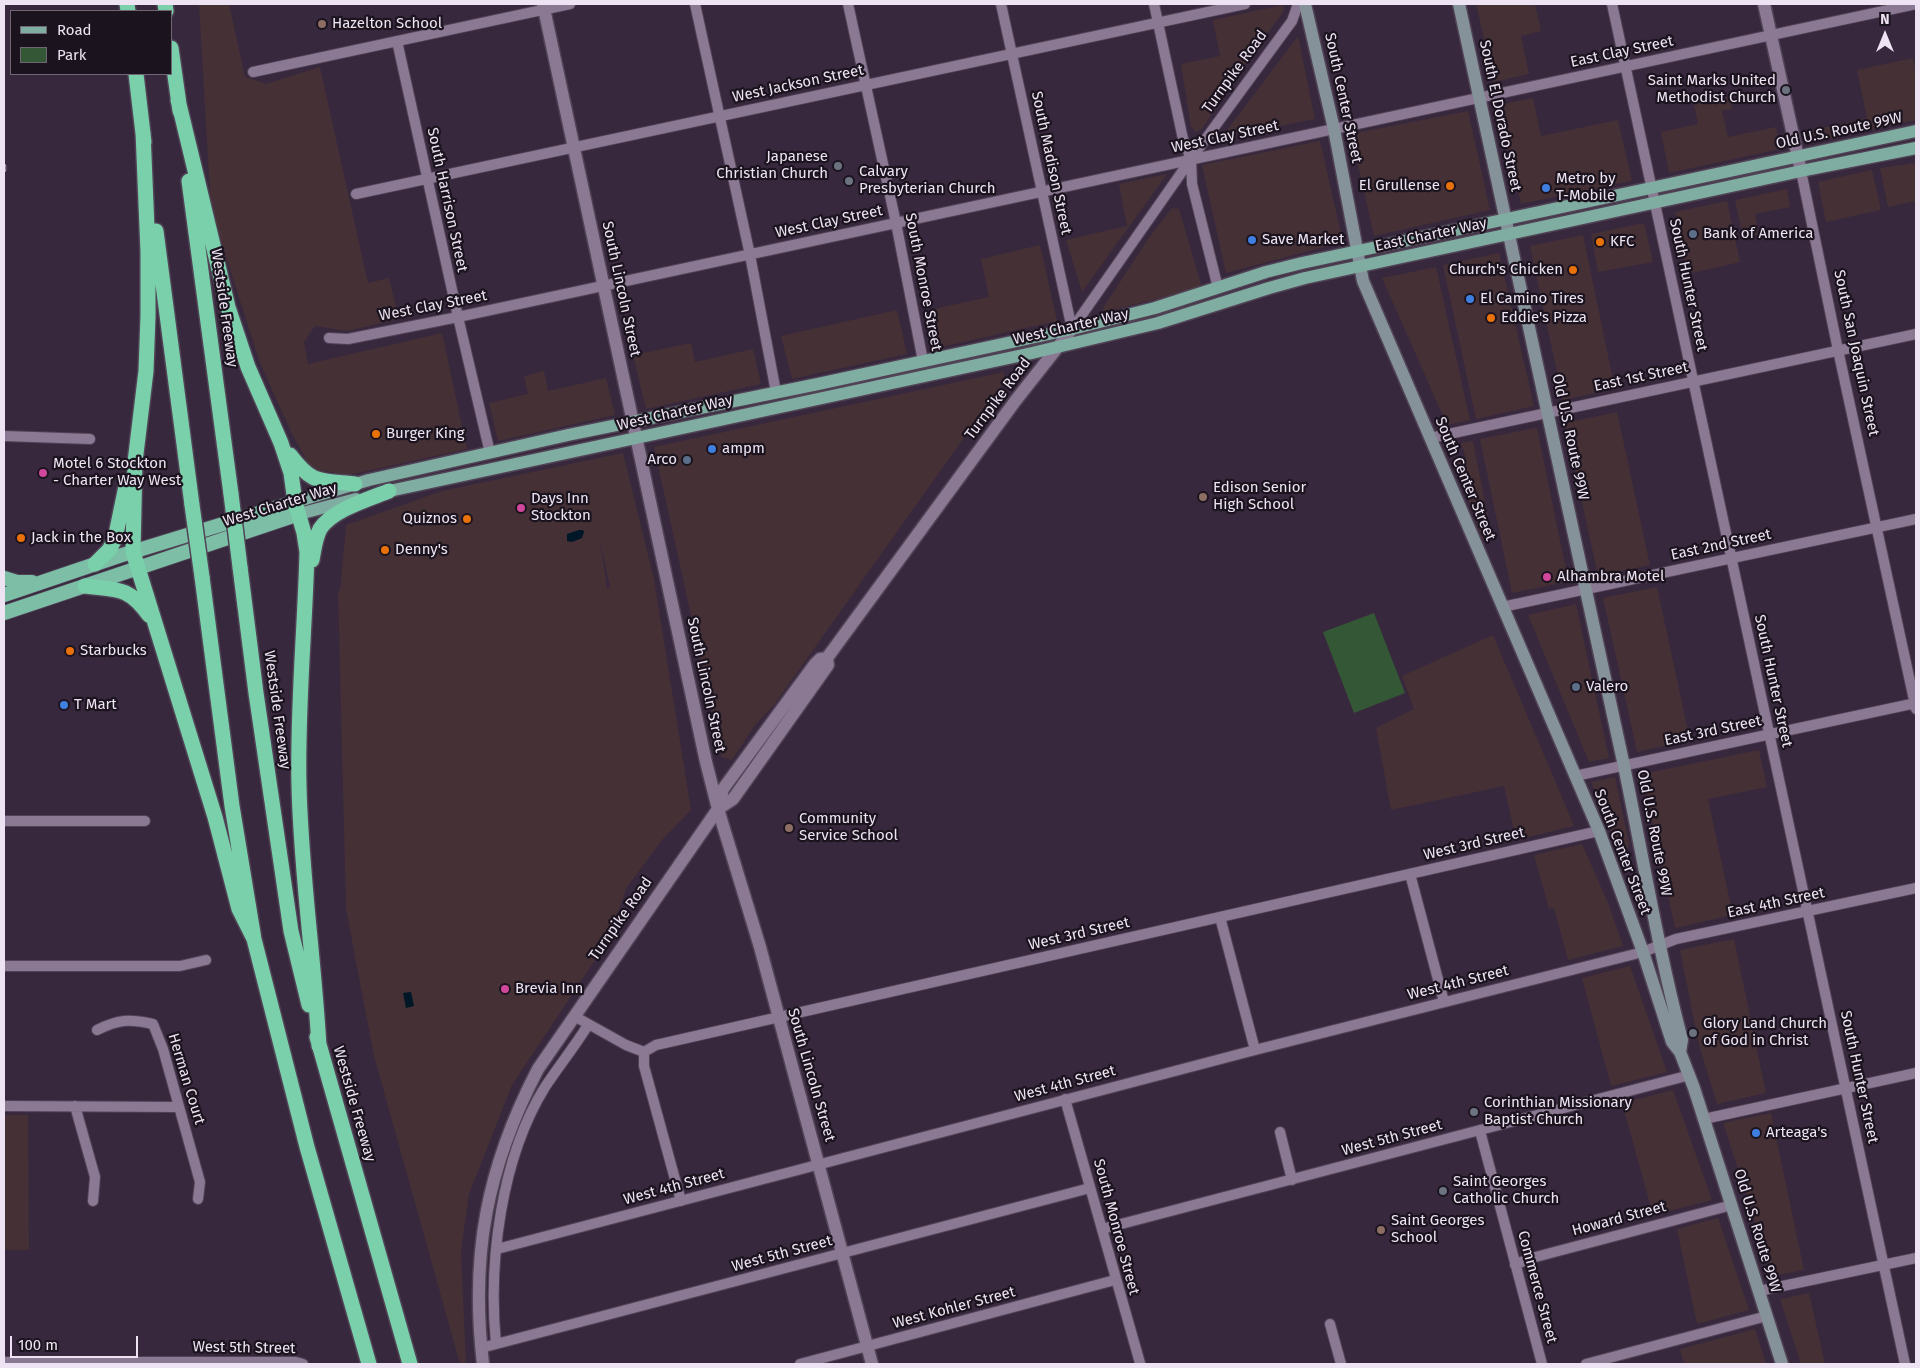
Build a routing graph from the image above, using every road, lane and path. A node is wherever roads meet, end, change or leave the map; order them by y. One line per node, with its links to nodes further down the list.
1 (570, 4): 13 (street)
2 (696, 4): 25 (street)
3 (848, 4): 22 (street, South Monroe Street)
4 (1001, 4): 17 (street, South Madison Street)
5 (1154, 4): 14 (street)
6 (1246, 4): 14 (street, West Jackson Street)
7 (1298, 4): 32 (street, Turnpike Road)
8 (1305, 4): 26 (main road, South Center Street)
9 (1459, 4): 23 (main road, South El Dorado Street)
10 (1612, 4): 19 (street, South Hunter Street)
11 (1764, 4): 15 (street, South San Joaquin Street)
12 (1916, 4): 15 (street, East Clay Street)
13 (544, 6): 16 (street); 29 (street, South Lincoln Street)
14 (1158, 22): 17 (street, West Jackson Street); 32 (street)
15 (1771, 36): 19 (street, East Clay Street); 31 (street, South San Joaquin Street)
16 (397, 41): 20 (street); 34 (street, South Harrison Street)
17 (1012, 54): 22 (street, West Jackson Street); 36 (street, South Madison Street)
18 (172, 55): 24 (highway, Westside Freeway)
19 (1625, 67): 23 (street, East Clay Street); 35 (street, South Hunter Street)
20 (253, 72)
21 (136, 75): 28 (highway)
22 (866, 85): 25 (street, West Jackson Street); 40 (street, South Monroe Street)
23 (1480, 98): 26 (street, East Clay Street); 39 (main road, South El Dorado Street)
24 (178, 100): 64 (highway); 109 (highway, Westside Freeway, bridge)
25 (720, 116): 29 (street, West Jackson Street); 43 (street)
26 (1334, 129): 32 (street, West Clay Street); 42 (main road, South Center Street)
27 (1916, 131): 31 (main road, Old U.S. Route 99W)
28 (143, 132): 66 (highway); 99 (highway, bridge)
29 (574, 148): 34 (street, West Jackson Street); 45 (street, South Lincoln Street)
30 (1916, 148): 33 (main road, Old U.S. Route 99W)
31 (1798, 157): 33 (street, South San Joaquin Street); 35 (main road, Old U.S. Route 99W)
32 (1191, 159): 36 (street, West Clay Street); 46 (street); 48 (street, Turnpike Road)
33 (1801, 171): 38 (main road, Old U.S. Route 99W); 52 (street, South San Joaquin Street)
34 (428, 179): 37 (street, West Jackson Street); 47 (street, South Harrison Street)
35 (1651, 188): 38 (street, South Hunter Street); 39 (main road, Old U.S. Route 99W)
36 (1042, 192): 40 (street, West Clay Street); 48 (street, South Madison Street)
37 (356, 194)
38 (1655, 203): 41 (main road, Old U.S. Route 99W); 54 (street, South Hunter Street)
39 (1505, 220): 41 (main road, South El Dorado Street); 42 (main road, East Charter Way)
40 (896, 223): 43 (street, West Clay Street); 53 (street, South Monroe Street)
41 (1510, 235): 44 (main road, East Charter Way); 57 (main road, Old U.S. Route 99W)
42 (1358, 252): 44 (main road, South Center Street); 46 (main road, West Charter Way)
43 (750, 255): 45 (street, West Clay Street); 56 (street)
44 (1360, 267): 51 (main road, West Charter Way); 62 (main road, South Center Street)
45 (605, 285): 47 (street, West Clay Street); 59 (street, South Lincoln Street)
46 (1218, 288): 48 (main road, West Charter Way)
47 (458, 317): 50 (street, West Clay Street); 65 (street, South Harrison Street)
48 (1072, 329): 51 (street, Turnpike Road); 53 (main road, West Charter Way)
49 (1916, 334): 52 (street, East 1st Street)
50 (329, 338)
51 (1060, 346): 55 (main road, West Charter Way); 86 (street, Turnpike Road)
52 (1838, 350): 54 (street, East 1st Street); 72 (street, South San Joaquin Street)
53 (923, 361): 55 (main road); 56 (main road, West Charter Way)
54 (1693, 382): 57 (street, East 1st Street); 74 (street, South Hunter Street)
55 (883, 384): 58 (main road, West Charter Way)
56 (776, 392): 58 (main road); 59 (main road, West Charter Way)
57 (1548, 413): 62 (street, East 1st Street); 80 (main road, Old U.S. Route 99W)
58 (733, 416): 61 (main road, West Charter Way)
59 (632, 423): 61 (street, South Lincoln Street); 65 (main road, West Charter Way)
60 (4, 436): 63 (street)
61 (636, 438): 67 (main road, West Charter Way); 91 (street, South Lincoln Street)
62 (1430, 438): 83 (main road, South Center Street)
63 (90, 439)
64 (281, 444): 68 (highway); 70 (highway)
65 (490, 453): 67 (main road); 68 (main road, West Charter Way)
66 (135, 462): 73 (highway); 75 (highway)
67 (428, 483): 69 (main road, West Charter Way)
68 (355, 484): 70 (main road, West Charter Way)
69 (389, 491): 70 (main road, West Charter Way); 82 (highway)
70 (297, 508): 73 (highway, West Charter Way); 76 (highway, West Charter Way); 82 (highway)
71 (1916, 519): 72 (street, East 2nd Street)
72 (1878, 527): 74 (street, East 2nd Street); 87 (street, South San Joaquin Street)
73 (132, 552): 75 (highway, West Charter Way); 76 (highway)
74 (1731, 558): 80 (street, East 2nd Street); 88 (street, South Hunter Street)
75 (95, 564): 78 (highway, West Charter Way)
76 (138, 569): 79 (highway, West Charter Way); 85 (highway)
77 (4, 578): 78 (highway)
78 (40, 583): 81 (highway, West Charter Way)
79 (85, 586): 84 (highway, West Charter Way); 85 (highway)
80 (1586, 589): 83 (street, East 2nd Street); 89 (main road, Old U.S. Route 99W)
81 (4, 595)
82 (306, 606): 109 (highway)
83 (1502, 607): 90 (main road, South Center Street)
84 (4, 613)
85 (154, 622): 99 (highway)
86 (827, 658): 91 (street, Turnpike Road); 91 (street, Turnpike Road)
87 (1916, 705): 88 (street, East 3rd Street)
88 (1770, 734): 89 (street, East 3rd Street); 97 (street, South Hunter Street)
89 (1624, 766): 90 (street, East 3rd Street); 100 (main road, Old U.S. Route 99W)
90 (1575, 776): 94 (main road, South Center Street)
91 (718, 808): 105 (street, Turnpike Road); 106 (street, South Lincoln Street)
92 (4, 821): 93 (street)
93 (145, 821)
94 (1599, 832): 95 (street, West 3rd Street); 101 (main road, South Center Street)
95 (1410, 874): 98 (street, West 3rd Street); 104 (street)
96 (1916, 888): 97 (street, East 4th Street)
97 (1808, 911): 100 (street, East 4th Street); 115 (street, South Hunter Street)
98 (1220, 917): 106 (street, West 3rd Street); 110 (street)
99 (254, 939): 148 (highway)
100 (1659, 945): 101 (street, East 4th Street); 112 (main road, Old U.S. Route 99W)
101 (1643, 952): 104 (street, West 4th Street); 112 (main road, Old U.S. Route 99W)
102 (206, 960): 103 (street)
103 (4, 966)
104 (1444, 1002): 110 (street, West 4th Street)
105 (574, 1016): 107 (street); 142 (street, Turnpike Road)
106 (778, 1017): 111 (street, West 3rd Street); 123 (street, South Lincoln Street)
107 (588, 1024): 111 (street); 131 (street)
108 (97, 1030): 119 (street, Herman Court)
109 (320, 1046): 149 (highway, Westside Freeway)
110 (1255, 1050): 116 (street, West 4th Street)
111 (644, 1052): 128 (street)
112 (1680, 1052): 114 (main road, Old U.S. Route 99W)
113 (1916, 1073): 115 (street)
114 (1690, 1075): 120 (main road, Old U.S. Route 99W); 121 (street, West 5th Street)
115 (1846, 1088): 120 (street); 135 (street, South Hunter Street)
116 (1065, 1099): 123 (street, West 4th Street); 125 (street, South Monroe Street)
117 (4, 1106): 118 (street)
118 (75, 1106): 119 (street); 127 (street)
119 (179, 1107): 126 (street, Herman Court)
120 (1704, 1119): 129 (main road, Old U.S. Route 99W)
121 (1480, 1130): 124 (street, West 5th Street); 134 (street, Commerce Street)
122 (1280, 1132): 124 (street)
123 (819, 1165): 128 (street, West 4th Street); 132 (street, South Lincoln Street)
124 (1292, 1180): 130 (street, West 5th Street)
125 (1090, 1188): 130 (street, South Monroe Street); 132 (street, West 5th Street)
126 (198, 1200)
127 (93, 1201)
128 (681, 1201): 131 (street, West 4th Street)
129 (1732, 1205): 134 (street, Howard Street); 137 (main road, Old U.S. Route 99W)
130 (1102, 1229): 136 (street, South Monroe Street)
131 (497, 1249): 140 (street)
132 (842, 1253): 140 (street, West 5th Street); 141 (street, South Lincoln Street)
133 (1916, 1258): 135 (street)
134 (1515, 1265): 154 (street, Commerce Street)
135 (1884, 1265): 137 (street); 157 (street, South Hunter Street)
136 (1115, 1280): 141 (street, West Kohler Street); 146 (street, South Monroe Street)
137 (1759, 1292): 138 (main road, Old U.S. Route 99W)
138 (1766, 1316): 155 (street); 156 (main road, Old U.S. Route 99W)
139 (1330, 1324): 153 (street)
140 (496, 1344): 142 (street, West 5th Street)
141 (867, 1346): 151 (street, West Kohler Street); 152 (street, South Lincoln Street)
142 (481, 1348): 150 (street, Turnpike Road)
143 (4, 1362): 144 (street, West 5th Street)
144 (124, 1363): 145 (street, West 5th Street)
145 (221, 1363): 147 (street, West 5th Street)
146 (1140, 1363)
147 (303, 1364)
148 (369, 1364)
149 (410, 1364)
150 (483, 1364)
151 (800, 1364)
152 (872, 1364)
153 (1341, 1364)
154 (1542, 1364)
155 (1586, 1364)
156 (1782, 1364)
157 (1905, 1364)

